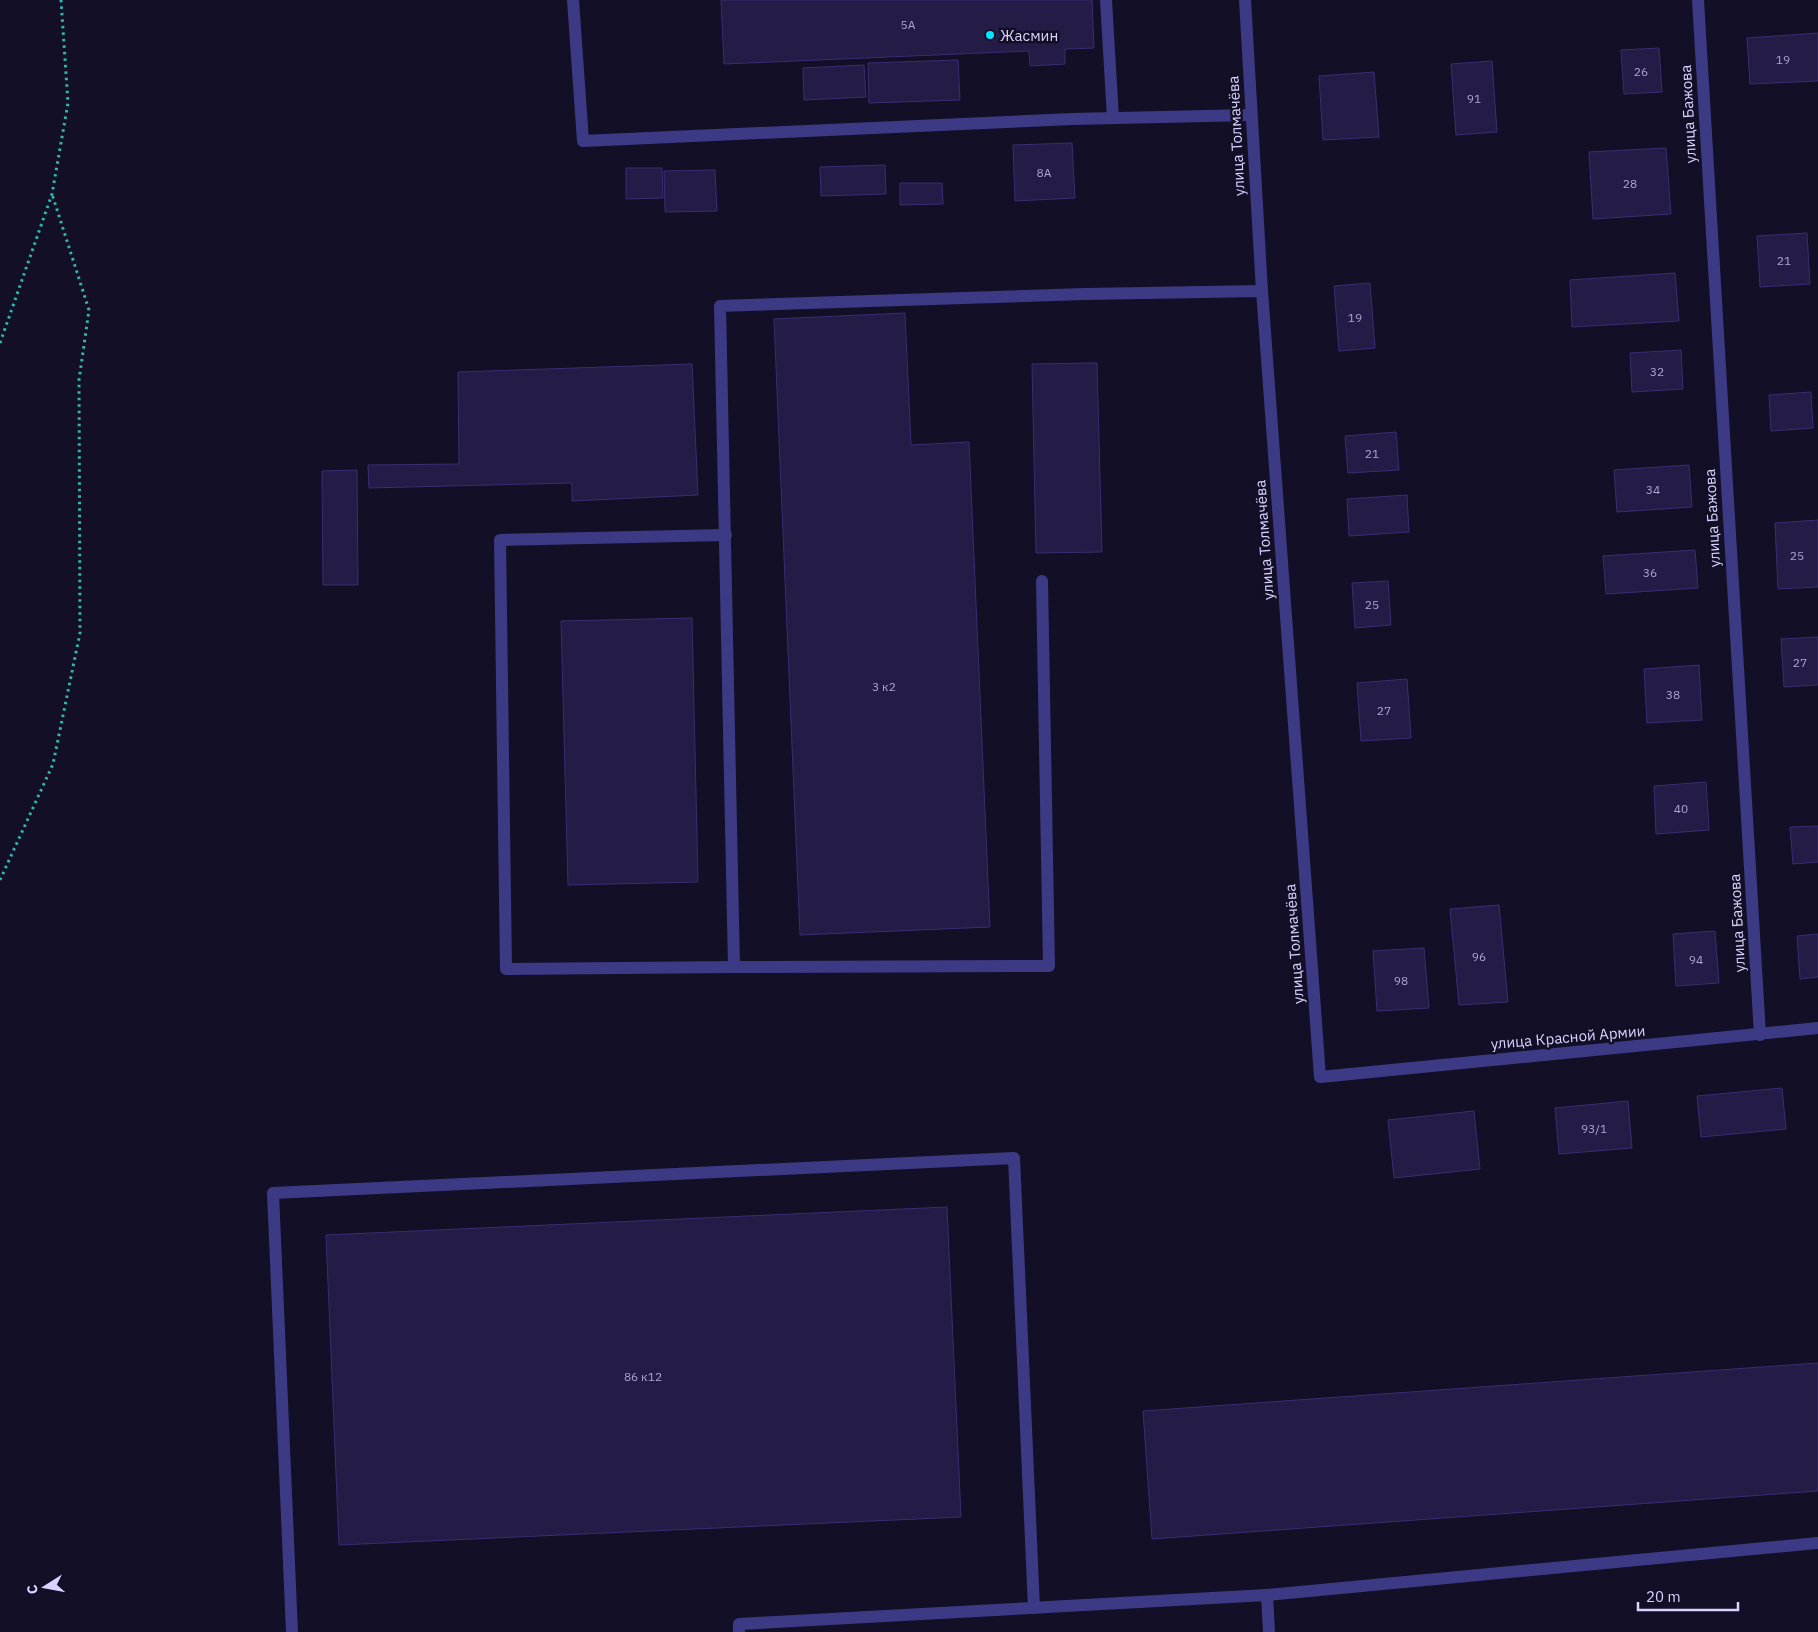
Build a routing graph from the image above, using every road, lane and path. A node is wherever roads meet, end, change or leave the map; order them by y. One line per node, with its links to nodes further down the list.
1 (60, 0): 8 (path)
2 (573, 0): 7 (street)
3 (1106, 0): 7 (street)
4 (1245, 0): 6 (street, улица Толмачёва)
5 (1698, 0): 16 (street, улица Бажова)
6 (1250, 115): 7 (street); 9 (street, улица Толмачёва)
7 (1113, 118)
8 (52, 194): 10 (path); 13 (path)
9 (1262, 291): 11 (street); 17 (street, улица Толмачёва)
10 (0, 343)
11 (726, 535): 14 (street); 14 (street)
12 (1042, 581): 14 (street)
13 (0, 880)
14 (734, 967)
15 (1818, 1028): 16 (street, улица Красной Армии)
16 (1760, 1035): 17 (street, улица Красной Армии)
17 (1320, 1077)
18 (1818, 1543): 19 (street)
19 (1267, 1595): 20 (street); 23 (street)
20 (1034, 1608): 21 (street); 22 (street)
21 (292, 1632)
22 (739, 1632)
23 (1270, 1632)

